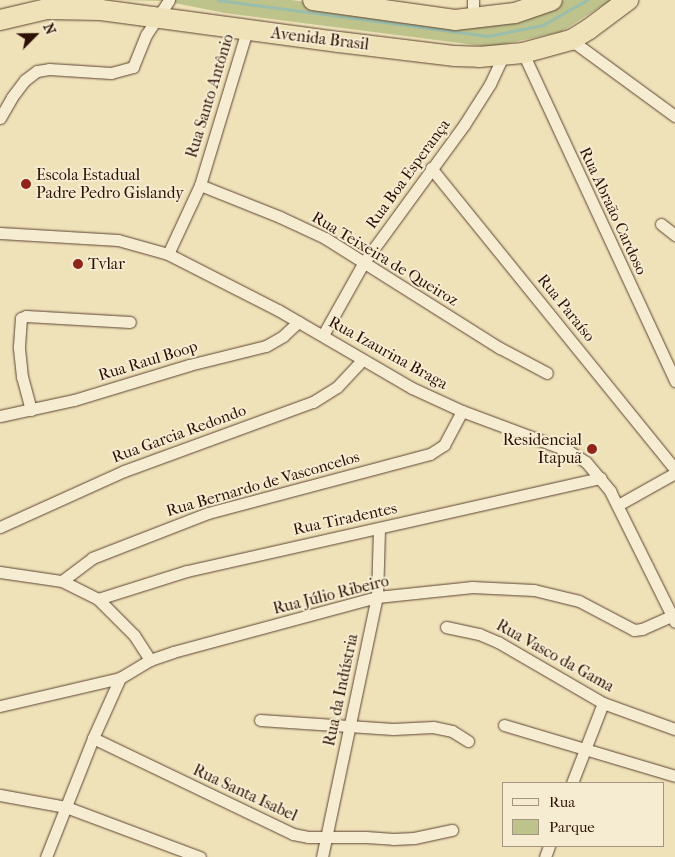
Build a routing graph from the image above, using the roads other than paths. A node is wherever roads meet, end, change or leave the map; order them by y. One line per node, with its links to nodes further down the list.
1 (313, 0): 5 (highway)
2 (552, 0): 5 (highway)
3 (628, 0): 8 (highway, Avenida Brasil)
4 (164, 7): 6 (highway, Avenida Brasil); 7 (highway, Avenida Brasil); 12 (street)
5 (473, 10)
6 (0, 20)
7 (247, 30): 10 (highway, Avenida Brasil); 14 (street, Rua Santo Antônio)
8 (571, 40): 9 (highway, Avenida Brasil); 11 (street)
9 (523, 54): 10 (highway, Avenida Brasil); 25 (street, Rua Abraão Cardoso)
10 (503, 56): 13 (street, Rua Boa Esperança)
11 (675, 116)
12 (0, 118)
13 (431, 168): 19 (street, Rua Boa Esperança); 29 (street, Rua Paraíso)
14 (200, 185): 18 (street, Rua Santo Antônio); 19 (street, Rua Teixeira de Queiroz)
15 (661, 224): 17 (street)
16 (0, 233): 18 (street, Rua Izaurina Braga)
17 (675, 235)
18 (168, 254): 21 (street, Rua Izaurina Braga)
19 (364, 262): 22 (street, Rua Boa Esperança); 24 (street, Rua Teixeira de Queiroz)
20 (130, 322): 26 (street)
21 (298, 322): 22 (street, Rua Izaurina Braga); 26 (street, Rua Raul Boop)
22 (323, 336): 23 (street, Rua Izaurina Braga)
23 (362, 360): 27 (street, Rua Izaurina Braga); 33 (street, Rua Garcia Redondo)
24 (547, 373)
25 (675, 381)
26 (31, 410): 28 (street, Rua Raul Boop)
27 (462, 411): 31 (street, Rua Izaurina Braga); 36 (street, Rua Bernardo de Vasconcelos)
28 (0, 416)
29 (675, 468)
30 (675, 474): 32 (street)
31 (601, 478): 32 (street, Rua Izaurina Braga); 34 (street, Rua Tiradentes)
32 (618, 505): 39 (street, Rua Izaurina Braga)
33 (0, 527)
34 (379, 529): 37 (street, Rua da Indústria); 38 (street, Rua Tiradentes)
35 (0, 572): 36 (street)
36 (62, 581): 38 (street)
37 (377, 597): 39 (street, Rua Júlio Ribeiro); 41 (street, Rua Júlio Ribeiro); 47 (street, Rua da Indústria)
38 (98, 599): 41 (street)
39 (673, 619)
40 (446, 627): 43 (street, Rua Vasco da Gama)
41 (150, 660): 42 (street, Rua Júlio Ribeiro)
42 (120, 678): 44 (street, Rua Júlio Ribeiro); 49 (street)
43 (603, 703): 48 (street, Rua Vasco da Gama); 51 (street)
44 (0, 706)
45 (260, 720): 47 (street)
46 (504, 725): 51 (street)
47 (350, 728): 50 (street); 57 (street, Rua da Indústria)
48 (675, 728)
49 (93, 738): 55 (street); 57 (street, Rua Santa Isabel)
50 (468, 741)
51 (584, 751): 52 (street); 53 (street)
52 (675, 776)
53 (572, 782)
54 (0, 796): 55 (street)
55 (66, 807): 58 (street); 59 (street)
56 (452, 830): 57 (street, Rua Santa Isabel)
57 (327, 838): 60 (street, Rua da Indústria)
58 (46, 857)
59 (200, 857)
60 (322, 857)

